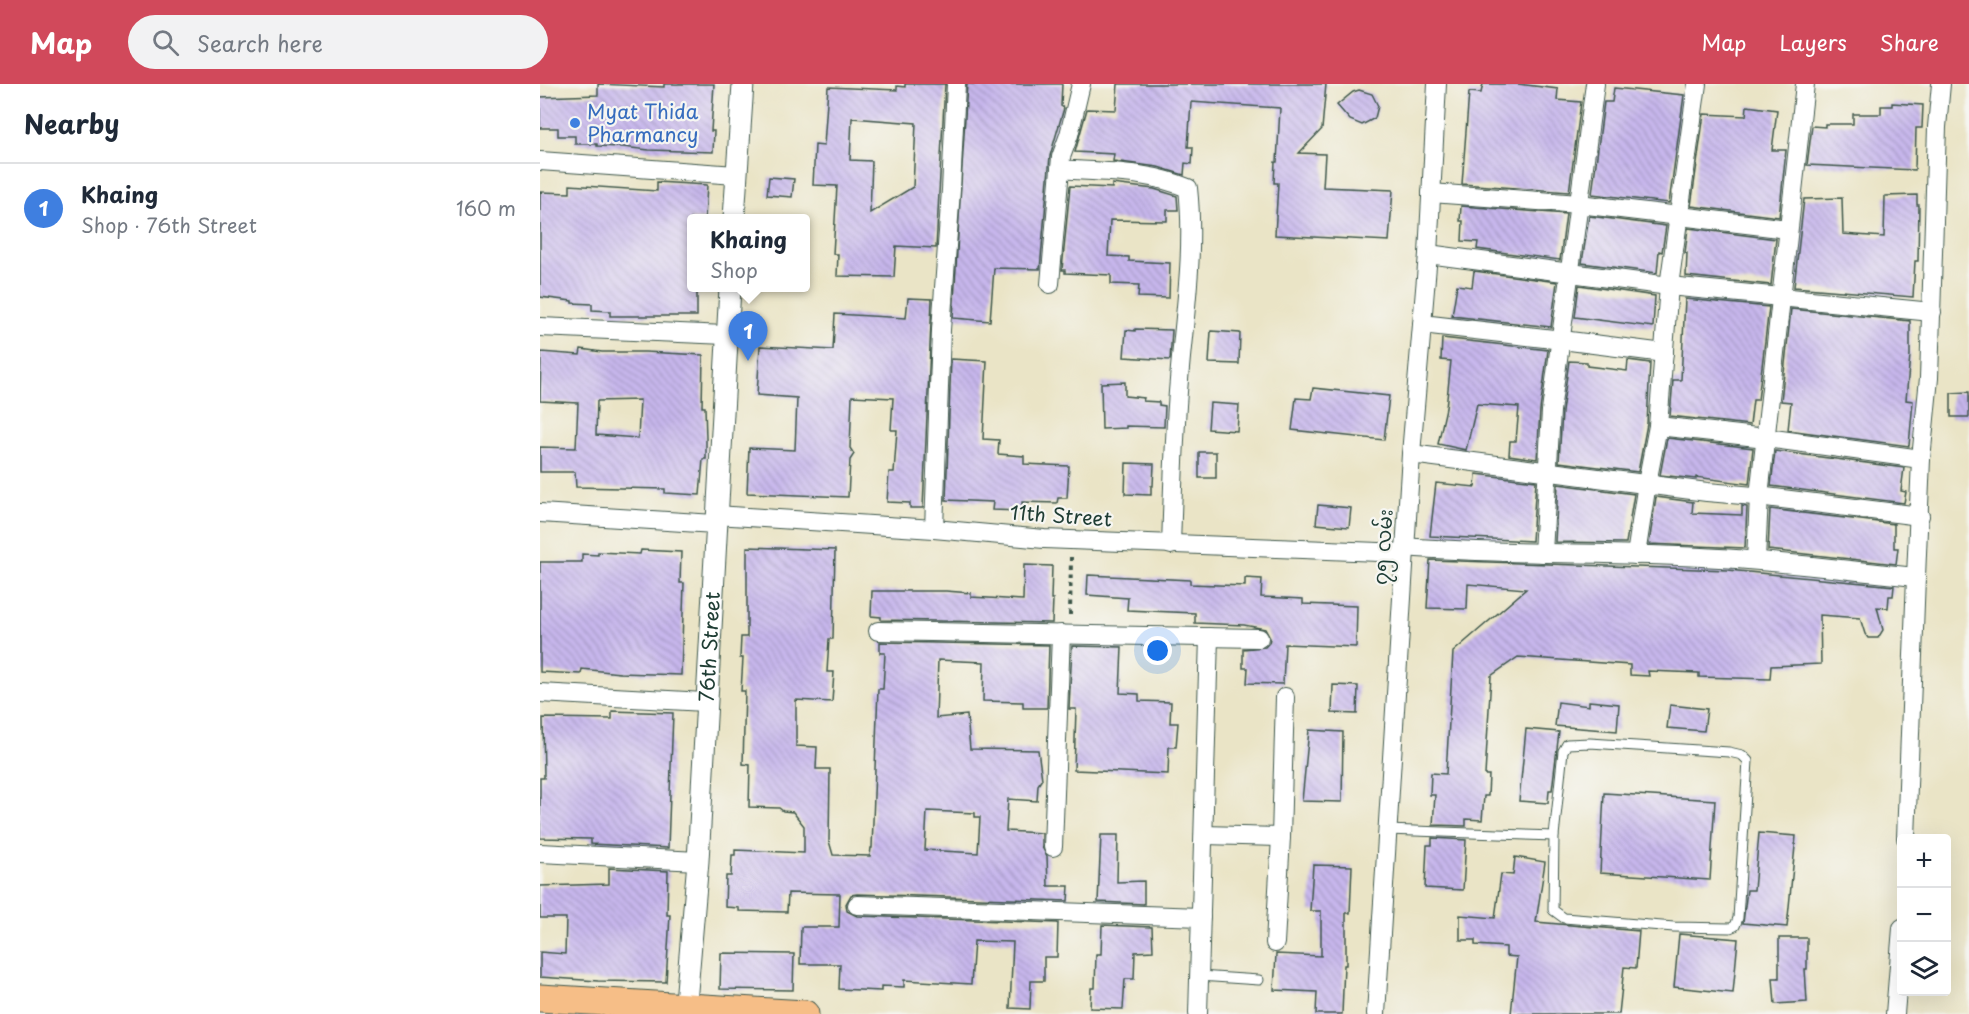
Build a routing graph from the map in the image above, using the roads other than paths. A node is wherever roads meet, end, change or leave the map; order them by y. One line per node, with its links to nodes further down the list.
1 (743, 84): 11 (street)
2 (956, 84): 39 (street)
3 (1081, 84): 10 (street)
4 (1437, 84): 12 (street, ၇၅ လမ်း)
5 (1595, 84): 13 (street)
6 (1697, 84): 15 (street)
7 (1805, 84): 16 (street)
8 (1941, 84): 23 (street)
9 (540, 161): 11 (street)
10 (1060, 169): 19 (street); 40 (street)
11 (736, 175): 14 (street)
12 (1431, 194): 13 (street); 17 (street, ၇၅ လမ်း)
13 (1579, 204): 15 (street); 18 (street)
14 (734, 214)
15 (1679, 216): 16 (street); 20 (street)
16 (1788, 229): 22 (street)
17 (1428, 254): 18 (street); 24 (street, ၇၅ လမ်း)
18 (1571, 273): 20 (street); 27 (street)
19 (1050, 284)
20 (1669, 286): 22 (street); 28 (street)
21 (730, 292): 26 (street, 76th Street)
22 (1781, 298): 23 (street); 30 (street)
23 (1932, 312): 32 (street)
24 (1422, 324): 27 (street); 31 (street, ၇၅ လမ်း)
25 (540, 327): 26 (street)
26 (726, 335): 38 (street, 76th Street)
27 (1562, 340): 28 (street); 33 (street)
28 (1664, 353): 29 (street)
29 (1658, 426): 30 (street); 34 (street)
30 (1766, 438): 32 (street); 35 (street)
31 (1411, 454): 33 (street); 41 (street, ၇၅ လမ်း)
32 (1922, 459): 37 (street)
33 (1546, 471): 34 (street); 42 (street)
34 (1647, 483): 35 (street); 43 (street)
35 (1759, 496): 37 (street); 44 (street)
36 (540, 513): 38 (street, 11th Street)
37 (1920, 516): 45 (street)
38 (716, 520): 39 (street, 11th Street); 52 (street, 76th Street)
39 (934, 529): 40 (street, 11th Street)
40 (1172, 545): 41 (street, 11th Street)
41 (1405, 550): 42 (street, 11th Street); 53 (street, ၇၅ လမ်း)
42 (1543, 553): 43 (street, 11th Street)
43 (1636, 555): 44 (street, 11th Street)
44 (1756, 560): 45 (street, 11th Street)
45 (1916, 577): 54 (street)
46 (878, 631): 47 (street)
47 (1065, 634): 48 (street); 58 (street)
48 (1209, 637): 49 (street); 55 (street)
49 (1259, 638)
50 (540, 693): 52 (street)
51 (1285, 697): 57 (street)
52 (705, 702): 60 (street, 76th Street)
53 (1387, 830): 56 (lane); 71 (street, ၇၅ လမ်း)
54 (1905, 834)
55 (1204, 835): 57 (street); 62 (street)
56 (1554, 836): 56 (lane)
57 (1281, 837): 64 (street)
58 (1053, 847)
59 (540, 853): 60 (street)
60 (698, 861): 68 (street, 76th Street)
61 (857, 905): 62 (street)
62 (1201, 917): 65 (street)
63 (1901, 942): 72 (street)
64 (1275, 943)
65 (1199, 976): 66 (lane); 70 (street)
66 (1259, 980)
67 (540, 998): 68 (main road)
68 (685, 1011): 69 (main road)
69 (805, 1014)
70 (1198, 1014)
71 (1376, 1014)
72 (1895, 1014)

